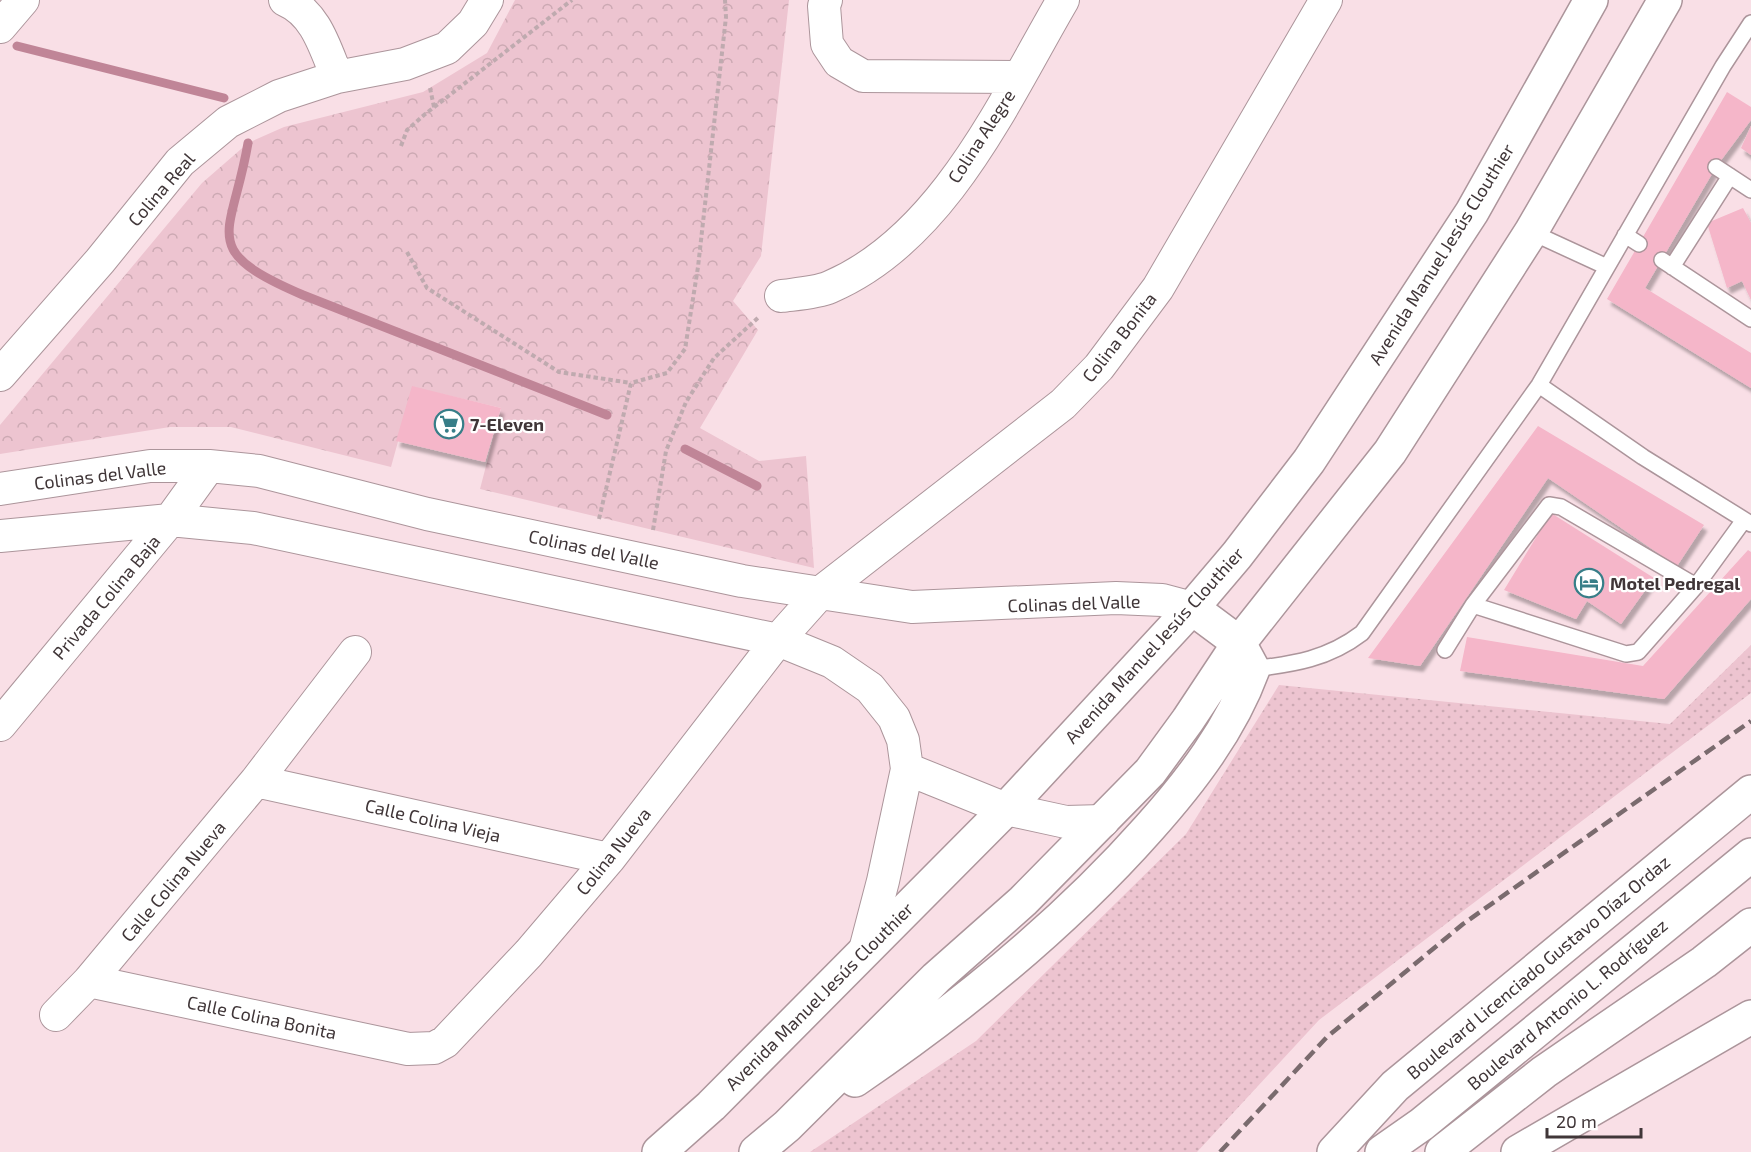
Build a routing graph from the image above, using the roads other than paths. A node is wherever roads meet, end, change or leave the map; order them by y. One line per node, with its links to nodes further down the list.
1 (23, 0): 10 (street)
2 (285, 0): 11 (street)
3 (488, 0): 11 (street, Colina Real)
4 (826, 0): 12 (street)
5 (1064, 0): 12 (street, Colina Alegre)
6 (1326, 0): 32 (street, Colina Bonita)
7 (1591, 0): 34 (street, Avenida Manuel Jesús Clouthier)
8 (1665, 0): 18 (street)
9 (1751, 23): 13 (lane)
10 (0, 27)
11 (337, 77): 24 (street, Colina Real)
12 (1018, 77): 22 (street, Colina Alegre)
13 (1678, 146): 14 (lane); 19 (lane)
14 (1692, 153)
15 (1716, 167): 16 (lane)
16 (1730, 176): 17 (lane); 23 (lane)
17 (1751, 190)
18 (1531, 232): 21 (lane); 38 (street)
19 (1625, 235): 20 (lane); 21 (lane)
20 (1639, 244)
21 (1607, 267): 25 (lane)
22 (781, 296)
23 (1751, 319)
24 (0, 375)
25 (1539, 385): 29 (lane); 38 (lane)
26 (209, 466): 27 (street, Colinas del Valle); 28 (street, Privada Colina Baja); 32 (street, Colinas del Valle)
27 (0, 489)
28 (170, 519): 30 (street); 35 (street); 39 (street, Privada Colina Baja)
29 (1748, 522): 31 (lane)
30 (0, 536)
31 (1696, 586): 33 (lane); 33 (lane)
32 (820, 593): 34 (street, Colinas del Valle); 35 (street, Colina Bonita)
33 (1473, 605): 36 (lane)
34 (1192, 608): 38 (street); 43 (street, Avenida Manuel Jesús Clouthier)
35 (778, 640): 40 (street); 46 (street, Colina Nueva)
36 (1445, 650)
37 (355, 652): 41 (street, Calle Colina Nueva)
38 (1246, 656): 44 (street); 53 (street)
39 (0, 724)
40 (908, 768): 43 (street); 48 (street)
41 (256, 781): 46 (street, Calle Colina Vieja); 49 (street, Calle Colina Nueva)
42 (1751, 792): 56 (street, Boulevard Licenciado Gustavo Díaz Ordaz)
43 (1005, 808): 44 (street); 48 (street, Avenida Manuel Jesús Clouthier)
44 (1103, 821): 53 (street)
45 (1751, 855): 57 (street, Boulevard Antonio L. Rodríguez)
46 (609, 859): 52 (street, Colina Nueva)
47 (1751, 925): 58 (street)
48 (865, 950): 54 (street, Avenida Manuel Jesús Clouthier)
49 (89, 981): 50 (street, Calle Colina Nueva); 52 (street, Calle Colina Bonita)
50 (56, 1015)
51 (1751, 1017): 59 (street)
52 (434, 1048)
53 (787, 1126): 55 (street)
54 (659, 1152)
55 (756, 1152)
56 (1334, 1152)
57 (1382, 1152)
58 (1442, 1152)
59 (1518, 1152)

